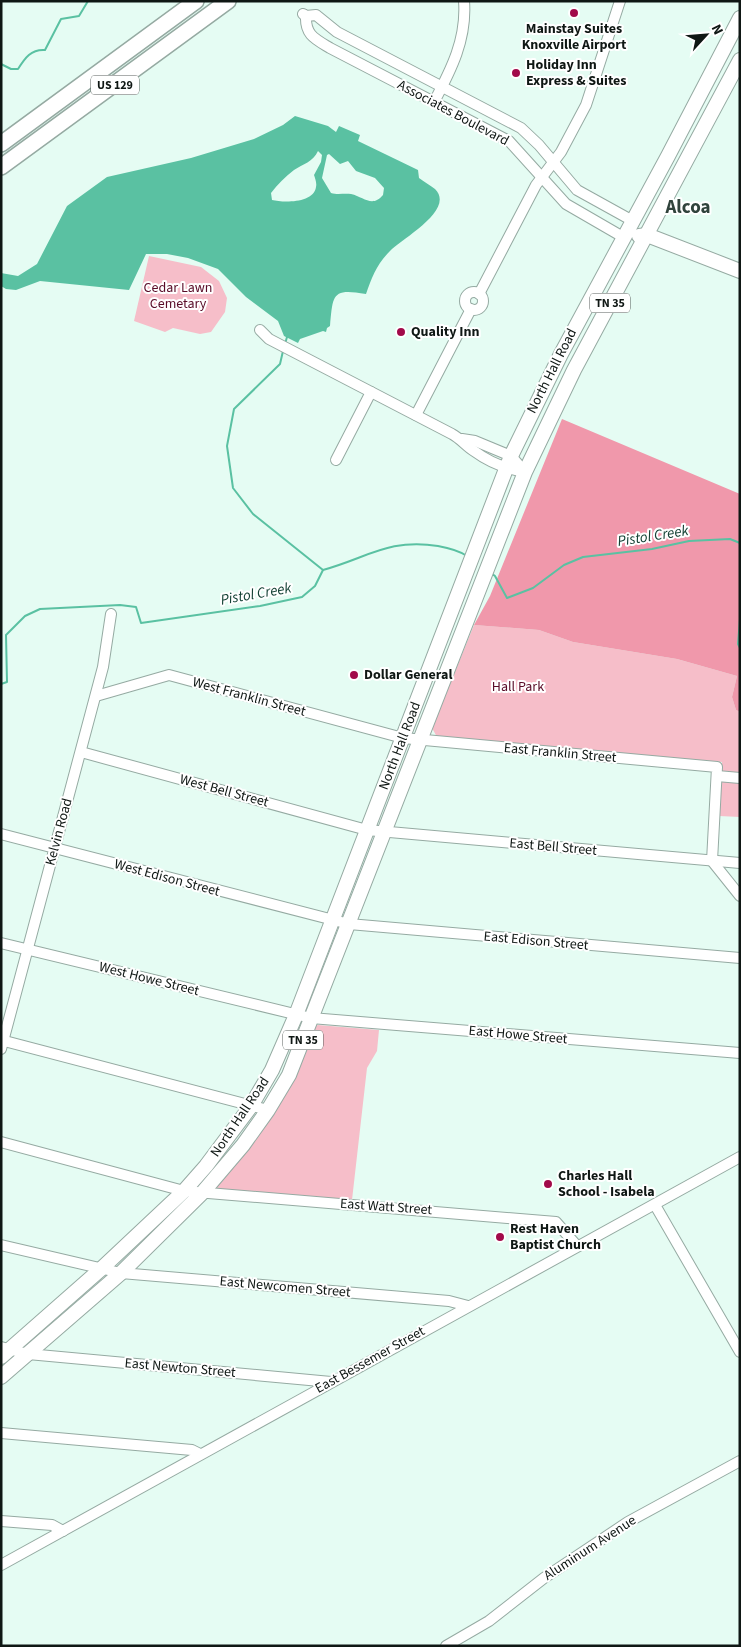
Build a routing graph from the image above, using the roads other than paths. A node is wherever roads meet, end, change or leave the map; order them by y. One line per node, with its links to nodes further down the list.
1 (196, 1): 9 (highway, US 129)
2 (228, 1): 11 (highway, US 129)
3 (464, 1): 7 (street)
4 (620, 1): 10 (street)
5 (737, 24): 13 (main road, North Hall Road / TN 35); 14 (main road)
6 (740, 60): 14 (main road, North Hall Road / TN 35)
7 (442, 87): 8 (street); 8 (street, Associates Boulevard); 10 (street, Associates Boulevard)
8 (434, 102): 12 (street, Associates Boulevard)
9 (1, 144)
10 (552, 162): 12 (street); 13 (street, Associates Boulevard)
11 (1, 168)
12 (541, 176): 15 (street, Associates Boulevard); 19 (street)
13 (633, 221): 14 (main road); 15 (main road, North Hall Road / TN 35)
14 (646, 235): 15 (main road); 16 (main road); 22 (main road, North Hall Road / TN 35)
15 (623, 237): 21 (main road, North Hall Road / TN 35)
16 (740, 271)
17 (260, 330): 18 (street)
18 (371, 392): 19 (street); 20 (street)
19 (416, 415): 21 (street)
20 (336, 460)
21 (508, 463): 22 (street); 25 (main road, North Hall Road / TN 35)
22 (525, 472): 26 (main road, North Hall Road / TN 35)
23 (111, 614): 24 (street, Kelvin Road)
24 (96, 696): 25 (street, West Franklin Street); 27 (street, Kelvin Road)
25 (403, 738): 26 (street, East Franklin Street); 30 (main road, North Hall Road / TN 35)
26 (420, 740): 28 (street, East Franklin Street); 31 (main road, North Hall Road / TN 35)
27 (81, 752): 30 (street, West Bell Street); 33 (street, Kelvin Road)
28 (717, 772): 29 (street, East Franklin Street); 34 (street)
29 (740, 778)
30 (367, 830): 31 (street, East Bell Street); 37 (main road, North Hall Road / TN 35)
31 (384, 831): 34 (street, East Bell Street); 38 (main road, North Hall Road / TN 35)
32 (1, 834): 33 (street, West Edison Street)
33 (54, 848): 37 (street, West Edison Street); 40 (street, Kelvin Road)
34 (712, 861): 35 (street, East Bell Street); 36 (street)
35 (740, 863)
36 (740, 896)
37 (332, 921): 38 (street, East Edison Street); 42 (main road, North Hall Road / TN 35)
38 (348, 924): 41 (street, East Edison Street); 43 (main road, North Hall Road / TN 35)
39 (1, 942): 40 (street, West Howe Street)
40 (27, 950): 42 (street, West Howe Street); 44 (street, Kelvin Road)
41 (740, 958)
42 (296, 1015): 43 (street, East Howe Street); 46 (main road, North Hall Road / TN 35)
43 (311, 1018): 45 (street, East Howe Street); 47 (main road, North Hall Road / TN 35)
44 (2, 1043): 46 (street)
45 (740, 1053)
46 (251, 1106): 47 (street); 50 (main road, North Hall Road / TN 35)
47 (268, 1110): 51 (main road, North Hall Road / TN 35)
48 (1, 1142): 50 (street, East Watt Street)
49 (740, 1157): 52 (street, East Bessemer Street)
50 (184, 1191): 51 (street, East Watt Street); 55 (main road, North Hall Road / TN 35)
51 (203, 1192): 54 (street, East Watt Street); 56 (main road, North Hall Road / TN 35)
52 (655, 1205): 54 (street, East Bessemer Street); 59 (street)
53 (1, 1245): 55 (street, East Newcomen Street)
54 (577, 1246): 57 (street, East Bessemer Street)
55 (101, 1269): 56 (street, East Newcomen Street); 58 (main road, North Hall Road / TN 35)
56 (120, 1273): 57 (street, East Newcomen Street); 60 (main road, North Hall Road / TN 35)
57 (468, 1306): 62 (street, East Bessemer Street)
58 (4, 1351): 60 (street, East Newton Street)
59 (740, 1352)
60 (28, 1354): 61 (main road, North Hall Road / TN 35); 62 (street, East Newton Street)
61 (1, 1377)
62 (332, 1382): 64 (street, East Bessemer Street)
63 (1, 1433): 64 (street)
64 (200, 1454): 67 (street, East Bessemer Street)
65 (740, 1461): 69 (street, Aluminum Avenue)
66 (1, 1520): 67 (street)
67 (63, 1531): 68 (street, East Bessemer Street)
68 (1, 1566)
69 (446, 1646)

